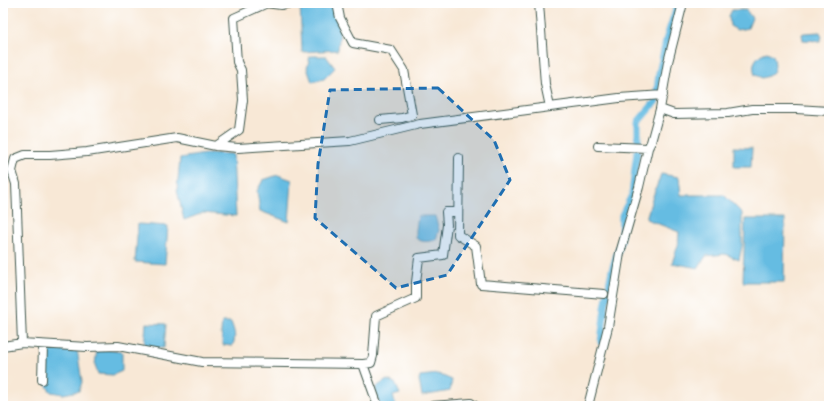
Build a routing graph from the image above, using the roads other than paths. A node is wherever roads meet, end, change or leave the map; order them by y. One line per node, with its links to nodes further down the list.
1 (265, 3): 2 (street); 11 (street)
2 (291, 3)
3 (337, 3): 10 (street)
4 (539, 3): 7 (street)
5 (683, 3): 6 (street)
6 (663, 95): 7 (street); 8 (street)
7 (550, 107): 11 (street)
8 (660, 109): 9 (street); 13 (street)
9 (829, 111)
10 (380, 120)
11 (216, 146): 17 (street)
12 (598, 146): 13 (street)
13 (648, 148): 26 (street)
14 (459, 158): 15 (street)
15 (458, 212): 16 (street); 20 (street)
16 (604, 294)
17 (22, 343): 18 (street); 19 (street)
18 (43, 345): 20 (street); 21 (street)
19 (3, 346)
20 (363, 364): 22 (street)
21 (42, 380)
22 (378, 406)
23 (432, 406): 24 (street)
24 (439, 406): 25 (street)
25 (475, 406)
26 (588, 406)

